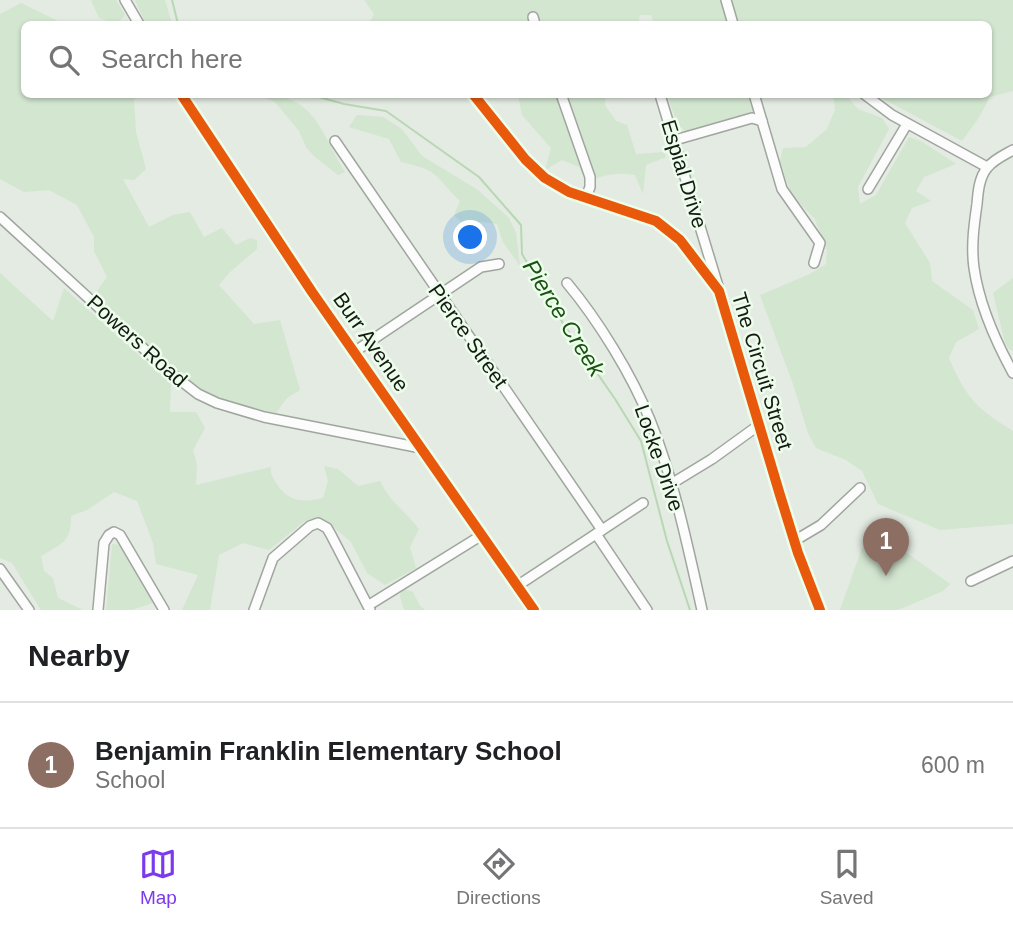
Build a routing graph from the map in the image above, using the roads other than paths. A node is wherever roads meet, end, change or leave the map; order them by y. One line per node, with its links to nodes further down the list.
1 (125, 0): 3 (street)
2 (726, 0): 4 (street)
3 (137, 21)
4 (732, 21)
5 (184, 98): 25 (street, Burr Avenue)
6 (476, 98): 18 (street, The Circuit Street)
7 (562, 98): 18 (street)
8 (661, 98): 13 (street, Espial Drive)
9 (755, 98): 11 (street)
10 (870, 98): 12 (street)
11 (762, 121): 13 (street); 20 (street)
12 (907, 124): 16 (street); 17 (street)
13 (675, 140): 23 (street, Espial Drive)
14 (335, 141): 24 (street, Pierce Street)
15 (1013, 150): 16 (street)
16 (988, 167): 26 (street)
17 (869, 189)
18 (586, 197): 23 (street, The Circuit Street)
19 (0, 217): 28 (street, Powers Road)
20 (814, 263)
21 (499, 264): 24 (street)
22 (567, 283): 29 (street, Locke Drive)
23 (719, 291): 27 (street, The Circuit Street)
24 (440, 295): 25 (street); 32 (street, Pierce Street)
25 (354, 352): 28 (street, Burr Avenue)
26 (1013, 373)
27 (759, 425): 29 (street); 34 (street, The Circuit Street)
28 (421, 448): 33 (street, Burr Avenue)
29 (671, 484): 46 (street, Locke Drive)
30 (860, 488): 34 (street)
31 (643, 503): 32 (street)
32 (599, 532): 38 (street); 45 (street, Pierce Street)
33 (482, 535): 38 (street, Burr Avenue); 39 (street)
34 (794, 541): 47 (street, The Circuit Street)
35 (1013, 561): 37 (street)
36 (0, 569): 40 (street)
37 (971, 581)
38 (517, 586): 44 (street, Burr Avenue)
39 (370, 607): 43 (street)
40 (29, 610)
41 (98, 610): 42 (street)
42 (164, 610)
43 (254, 610)
44 (534, 610)
45 (647, 610)
46 (702, 610)
47 (820, 610)

